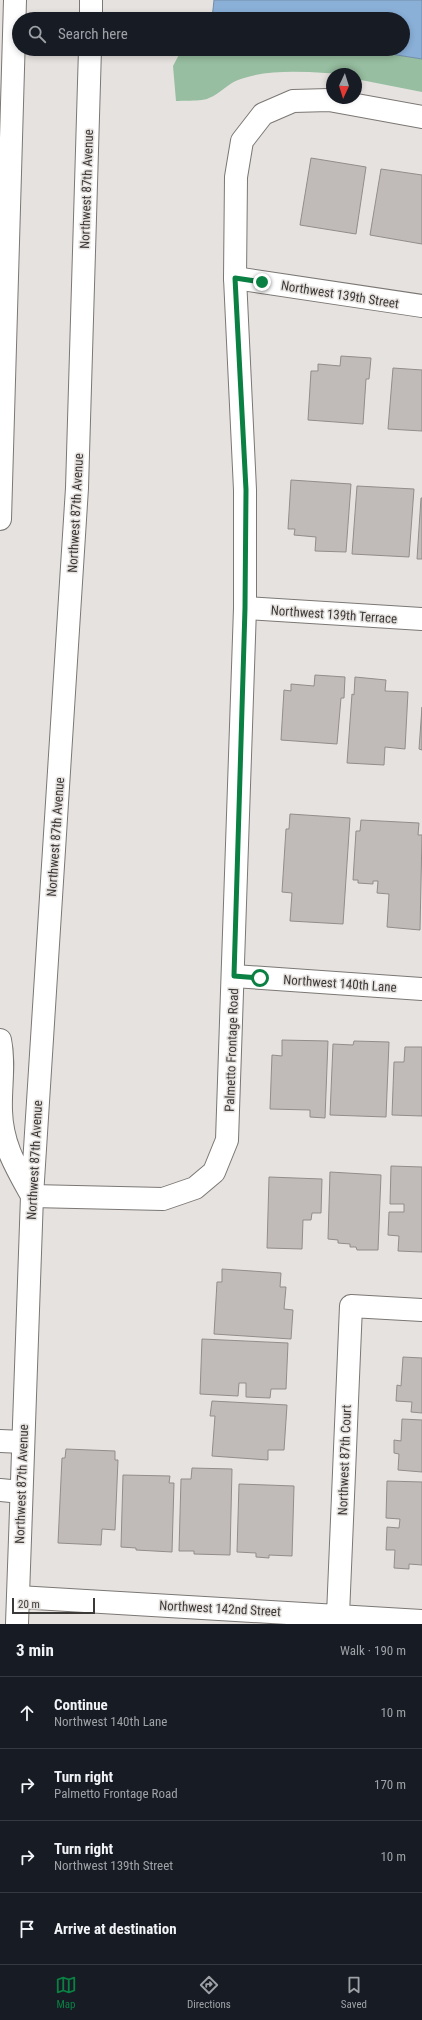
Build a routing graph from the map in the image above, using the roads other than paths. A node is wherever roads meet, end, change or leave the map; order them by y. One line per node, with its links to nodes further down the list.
1 (15, 0): 3 (street)
2 (91, 0): 4 (street)
3 (15, 12)
4 (91, 12)
5 (13, 56): 10 (street)
6 (90, 56): 16 (street, Northwest 87th Avenue)
7 (422, 117): 8 (street, Palmetto Frontage Road)
8 (235, 278): 9 (street, Northwest 139th Street); 11 (street, Palmetto Frontage Road)
9 (422, 306)
10 (0, 519)
11 (245, 608): 12 (street, Northwest 139th Terrace); 13 (street, Palmetto Frontage Road)
12 (422, 620)
13 (234, 976): 14 (street, Northwest 140th Lane); 16 (street, Palmetto Frontage Road)
14 (422, 989)
15 (0, 1040): 16 (street)
16 (32, 1196): 19 (street, Northwest 87th Avenue)
17 (422, 1310): 23 (street, Northwest 87th Court)
18 (0, 1440): 19 (street)
19 (23, 1442): 21 (street, Northwest 87th Avenue)
20 (0, 1490): 21 (street)
21 (21, 1492): 22 (street, Northwest 87th Avenue)
22 (18, 1597): 23 (street, Northwest 142nd Street); 25 (street, Northwest 87th Avenue)
23 (338, 1615): 24 (street, Northwest 142nd Street)
24 (422, 1621)
25 (17, 1624)

